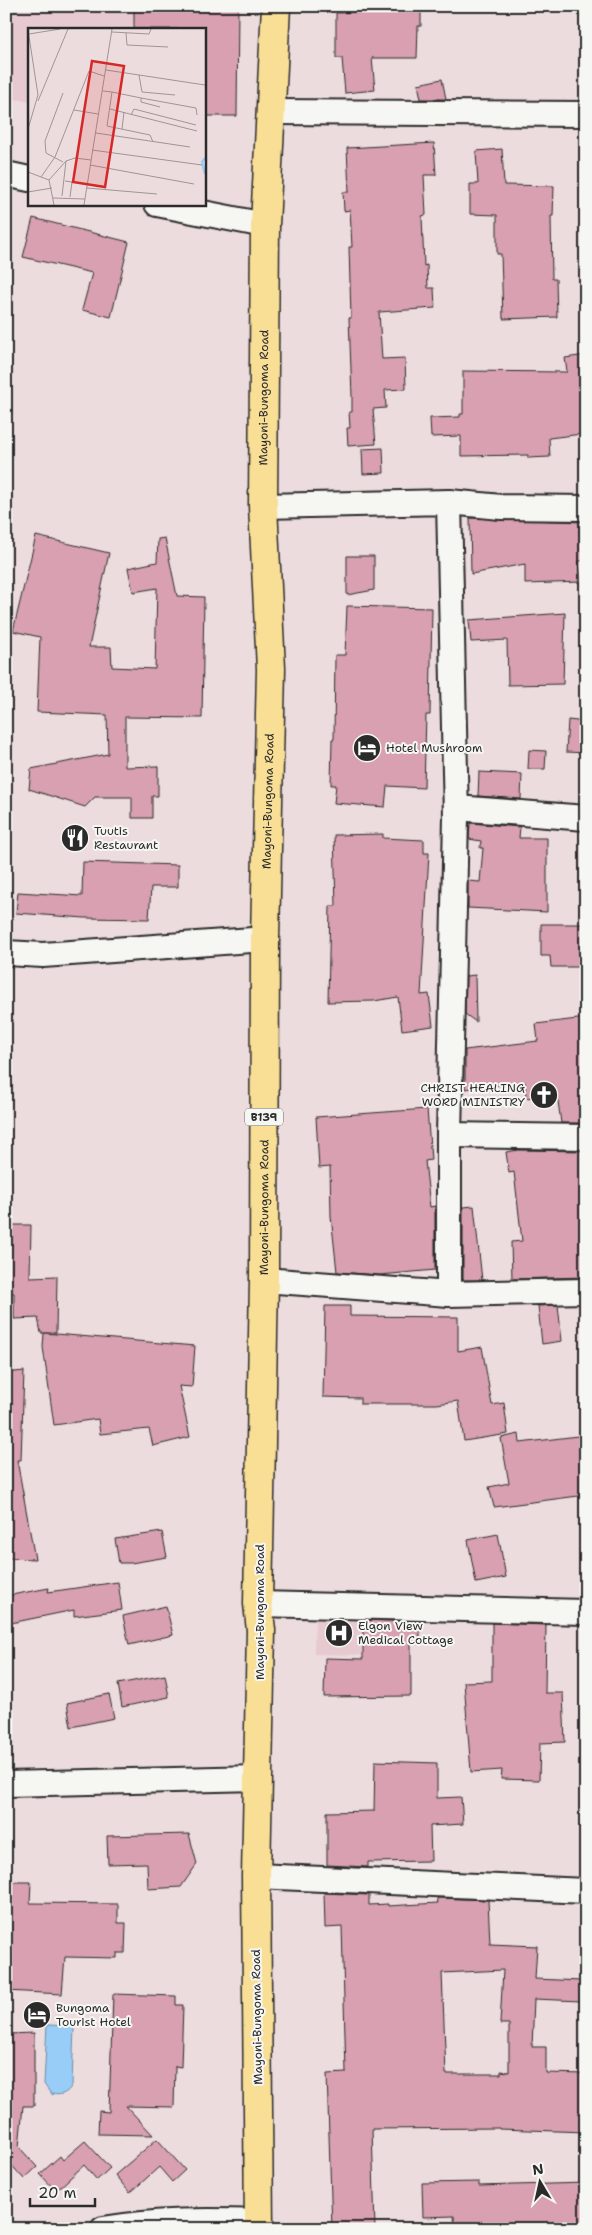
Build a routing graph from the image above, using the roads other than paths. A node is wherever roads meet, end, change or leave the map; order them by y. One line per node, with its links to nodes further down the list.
1 (276, 6): 2 (main road, Mayoni-Bungoma Road / B139)
2 (271, 112): 3 (street); 7 (main road, Mayoni-Bungoma Road / B139)
3 (586, 114)
4 (6, 174): 5 (street)
5 (28, 179)
6 (162, 205): 7 (street)
7 (265, 225): 9 (main road, Mayoni-Bungoma Road / B139)
8 (449, 502): 9 (street); 10 (street); 11 (street)
9 (263, 506): 13 (main road, Mayoni-Bungoma Road / B139)
10 (586, 508)
11 (456, 808): 12 (street); 15 (street)
12 (586, 818)
13 (265, 939): 14 (street); 17 (main road, Mayoni-Bungoma Road / B139)
14 (6, 953)
15 (449, 1135): 16 (street); 19 (street)
16 (586, 1137)
17 (264, 1280): 19 (street); 20 (main road, Mayoni-Bungoma Road / B139)
18 (586, 1290): 19 (street)
19 (449, 1294)
20 (258, 1604): 21 (street); 22 (main road, Mayoni-Bungoma Road / B139)
21 (586, 1612)
22 (258, 1778): 23 (street); 24 (main road, Mayoni-Bungoma Road / B139)
23 (6, 1784)
24 (256, 1876): 25 (street); 26 (main road, Mayoni-Bungoma Road / B139)
25 (586, 1891)
26 (259, 2226): 27 (street)
27 (103, 2229)

